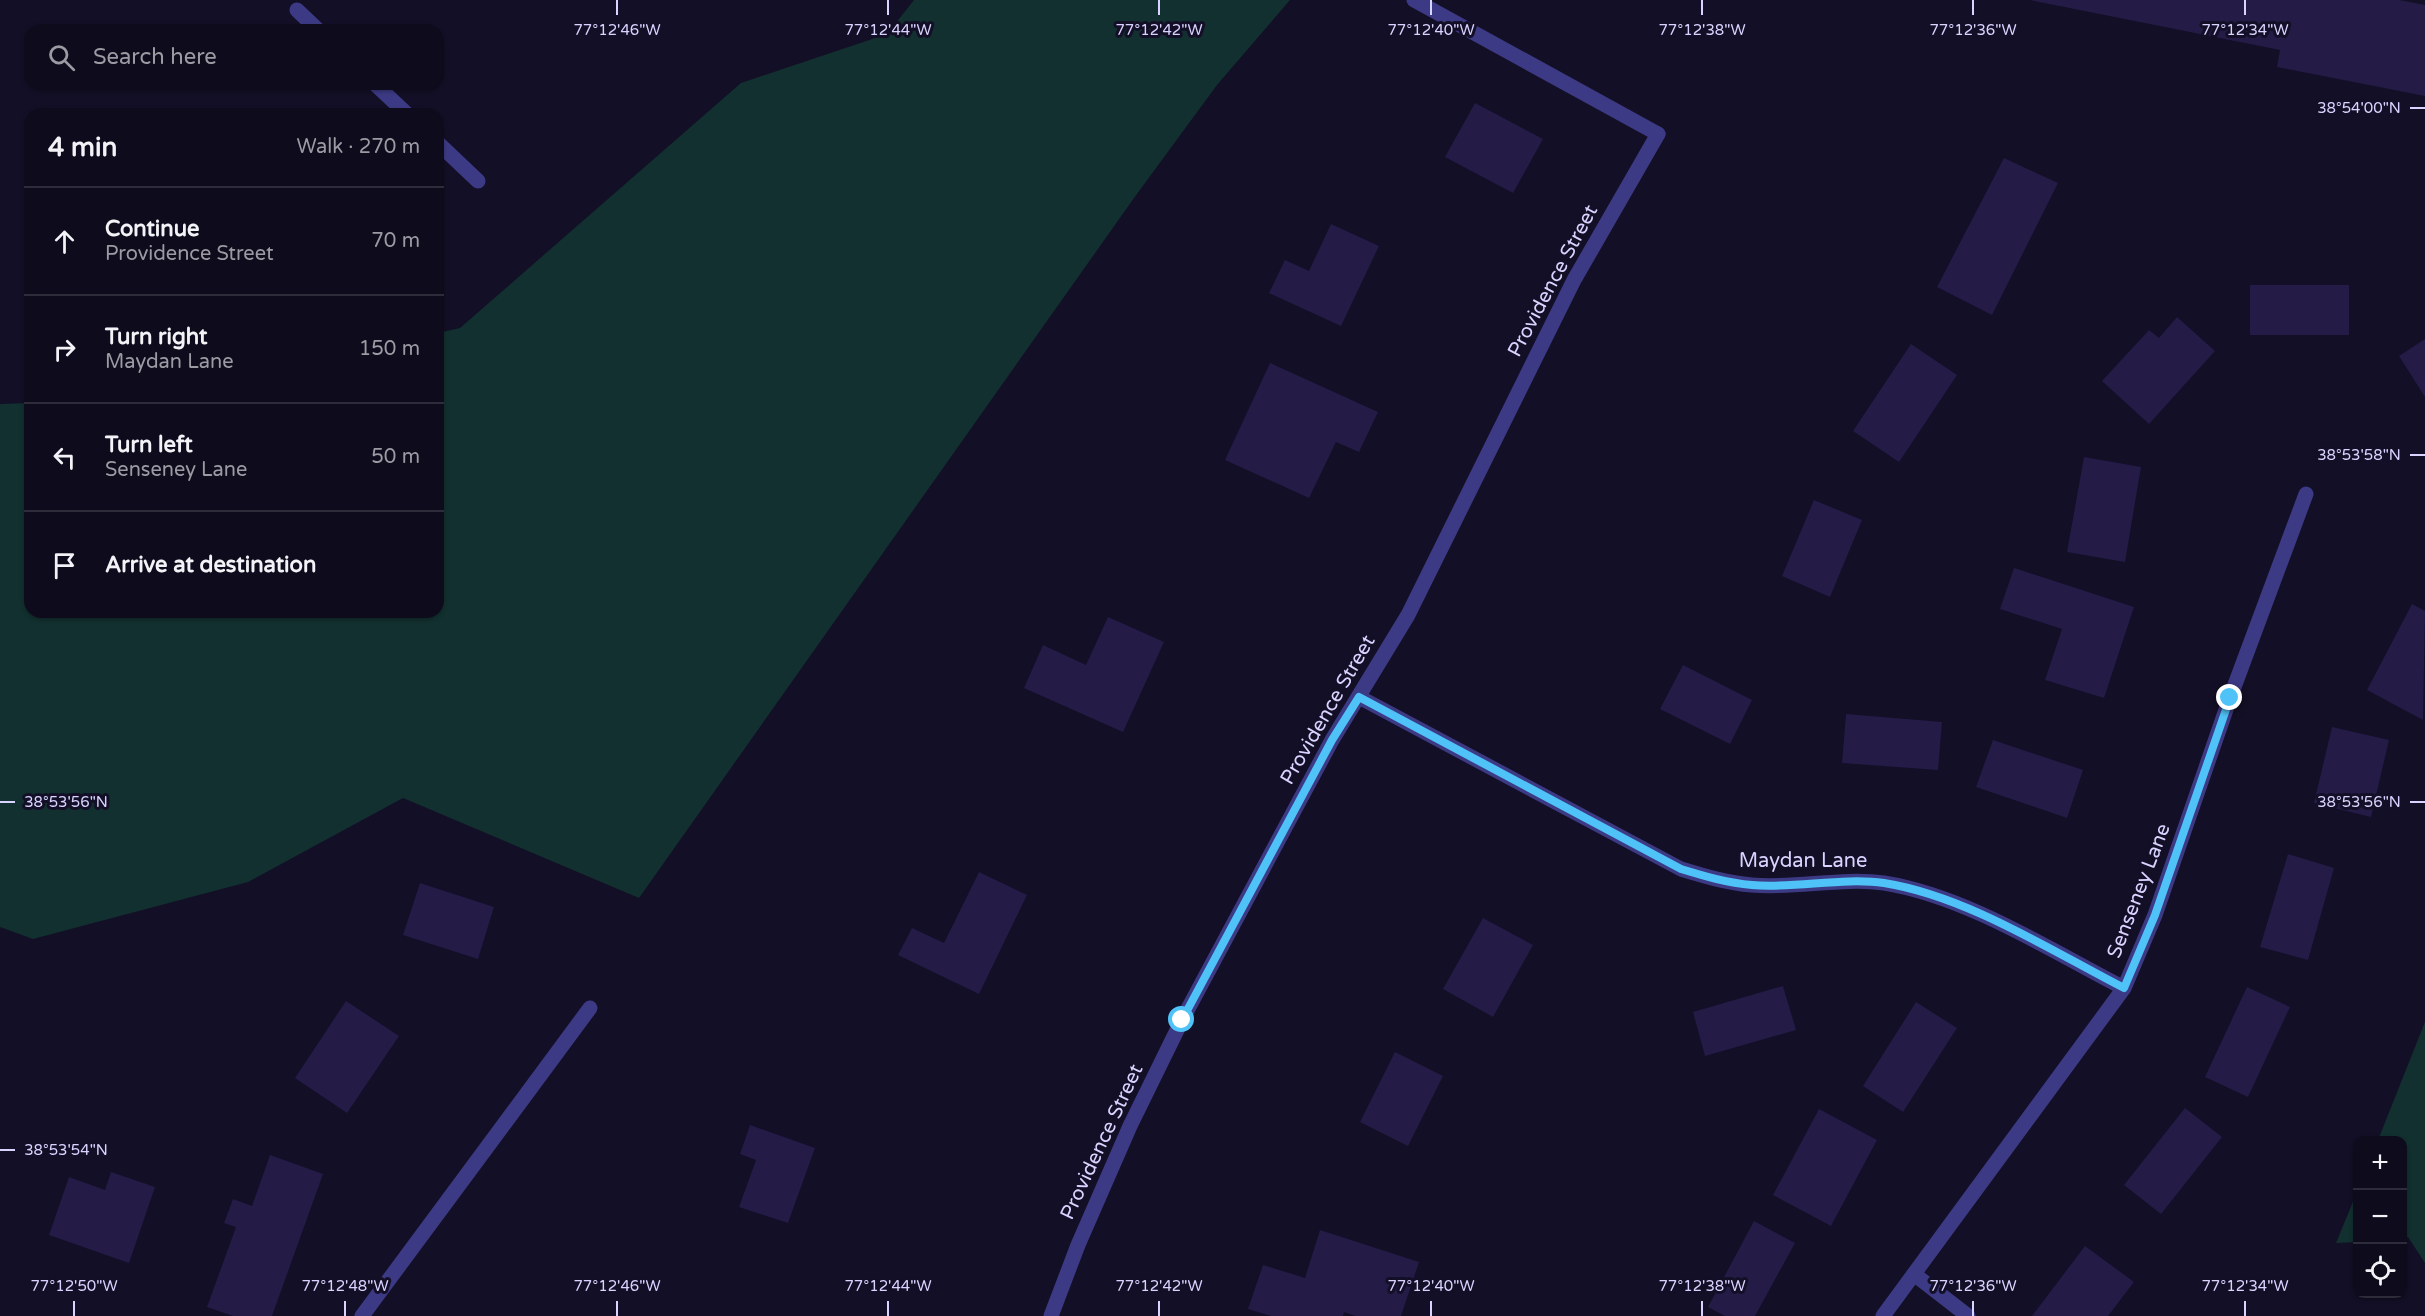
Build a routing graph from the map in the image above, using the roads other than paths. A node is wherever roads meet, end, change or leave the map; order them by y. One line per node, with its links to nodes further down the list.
1 (1414, 0): 9 (street, Providence Street)
2 (297, 10): 3 (street)
3 (312, 24)
4 (381, 90): 5 (street)
5 (401, 108)
6 (444, 149): 7 (street)
7 (478, 181)
8 (2306, 494): 10 (street, Senseney Lane)
9 (1359, 697): 10 (street, Maydan Lane); 14 (street, Providence Street)
10 (2124, 988): 12 (street, Senseney Lane)
11 (590, 1008): 13 (street)
12 (1914, 1274): 15 (street, Senseney Lane); 16 (street)
13 (362, 1316)
14 (1051, 1316)
15 (1883, 1316)
16 (1968, 1316)

